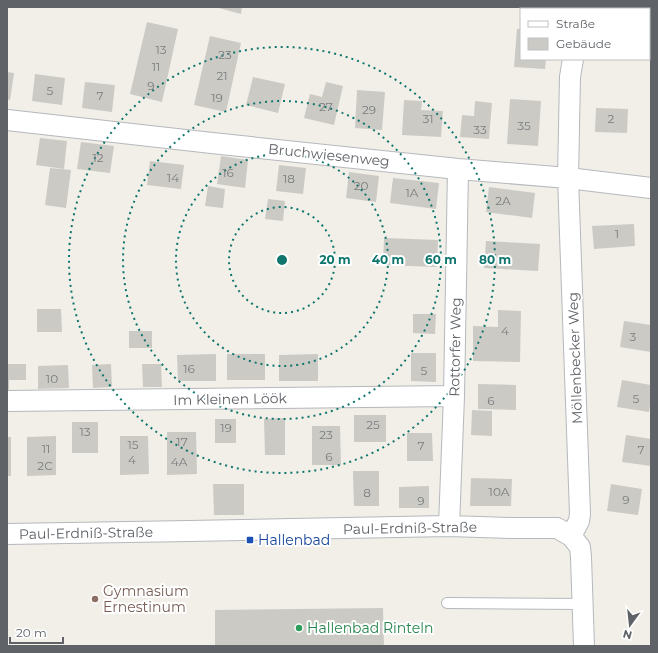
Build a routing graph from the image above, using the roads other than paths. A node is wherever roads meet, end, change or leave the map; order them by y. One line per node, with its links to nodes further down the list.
1 (573, 60): 4 (street, Möllenbecker Weg)
2 (7, 120): 3 (street, Bruchwiesenweg)
3 (458, 169): 4 (street, Bruchwiesenweg); 6 (street, Rottorfer Weg)
4 (568, 178): 5 (street, Bruchwiesenweg); 10 (street, Möllenbecker Weg)
5 (651, 188)
6 (454, 396): 7 (street, Im Kleinen Löök); 8 (street, Rottorfer Weg)
7 (7, 401)
8 (449, 526): 9 (street, Paul-Erdniß-Straße); 10 (street, Paul-Erdniß-Straße)
9 (7, 534)
10 (571, 536): 12 (street)
11 (447, 603): 12 (lane)
12 (583, 604): 13 (street)
13 (584, 646)

